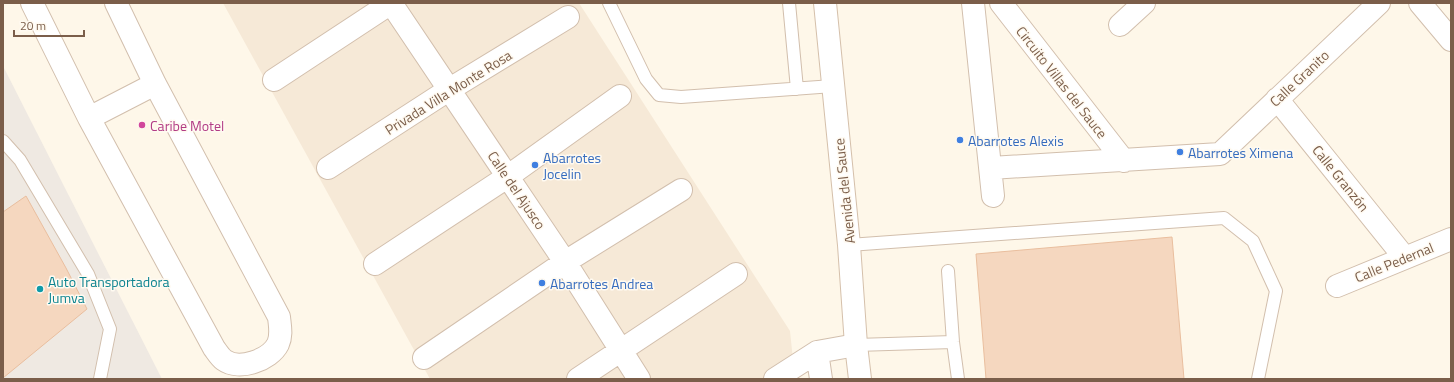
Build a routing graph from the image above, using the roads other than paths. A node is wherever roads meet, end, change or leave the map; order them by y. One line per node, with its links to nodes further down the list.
1 (32, 3): 22 (street)
2 (116, 3): 16 (street)
3 (391, 3): 15 (street); 18 (street, Calle del Ajusco)
4 (609, 3): 19 (lane)
5 (789, 3): 19 (lane)
6 (825, 3): 17 (street, Avenida del Sauce)
7 (973, 3): 27 (street)
8 (1001, 3): 25 (street, Circuito Villas del Sauce)
9 (1144, 3): 13 (street)
10 (1379, 3): 21 (street, Calle Granito)
11 (1420, 3): 14 (street)
12 (568, 17): 18 (street, Privada Villa Monte Rosa)
13 (1120, 25)
14 (1451, 40)
15 (274, 80)
16 (155, 84): 22 (street); 22 (street)
17 (834, 86): 19 (lane); 32 (street, Avenida del Sauce)
18 (450, 89): 26 (street, Privada Villa Monte Rosa); 28 (street, Calle del Ajusco)
19 (797, 89)
20 (620, 96): 28 (street)
21 (1277, 98): 24 (street, Calle Granito); 33 (street, Calle Granzón)
22 (89, 118)
23 (3, 141): 44 (lane)
24 (1220, 154): 25 (street, Circuito Villas del Sauce)
25 (1124, 161): 27 (street, Circuito Villas del Sauce)
26 (328, 168)
27 (991, 168): 30 (street)
28 (507, 177): 34 (street, Calle del Ajusco); 35 (street)
29 (681, 190): 34 (street)
30 (993, 196)
31 (1451, 239): 33 (street, Calle Pedernal)
32 (849, 245): 40 (street, Avenida del Sauce); 51 (lane)
33 (1406, 258): 38 (street, Calle Pedernal)
34 (565, 262): 41 (street, Calle del Ajusco); 43 (street)
35 (375, 264)
36 (948, 270): 39 (lane)
37 (736, 274): 41 (street)
38 (1337, 286)
39 (954, 342): 40 (lane); 50 (lane)
40 (856, 345): 42 (street); 49 (street, Avenida del Sauce)
41 (621, 350): 45 (street); 46 (street, Calle del Ajusco)
42 (817, 352): 47 (street); 48 (street)
43 (424, 358)
44 (100, 379)
45 (578, 379)
46 (639, 379)
47 (775, 379)
48 (821, 379)
49 (860, 379)
50 (958, 379)
51 (1258, 379)

